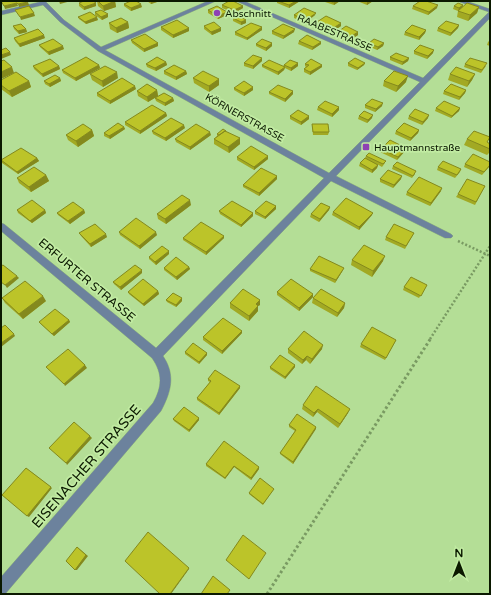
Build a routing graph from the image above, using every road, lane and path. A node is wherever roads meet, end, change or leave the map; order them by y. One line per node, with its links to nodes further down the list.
1 (213, 1): 8 (street)
2 (239, 1): 9 (street, RAABESTRASSE)
3 (460, 1): 5 (street)
4 (43, 2): 6 (street); 8 (street, KÖRNERSTRASSE)
5 (490, 11)
6 (1, 13)
7 (490, 14): 9 (street)
8 (100, 50): 10 (street, KÖRNERSTRASSE)
9 (424, 81): 10 (street)
10 (330, 177): 12 (street, KÖRNERSTRASSE); 16 (street)
11 (1, 226): 16 (street, ERFURTER STRASSE)
12 (448, 236): 14 (path)
13 (490, 246): 14 (path)
14 (486, 254): 15 (path); 18 (path)
15 (490, 256)
16 (156, 355): 17 (street, EISENACHER STRASSE)
17 (1, 588)
18 (267, 594)

